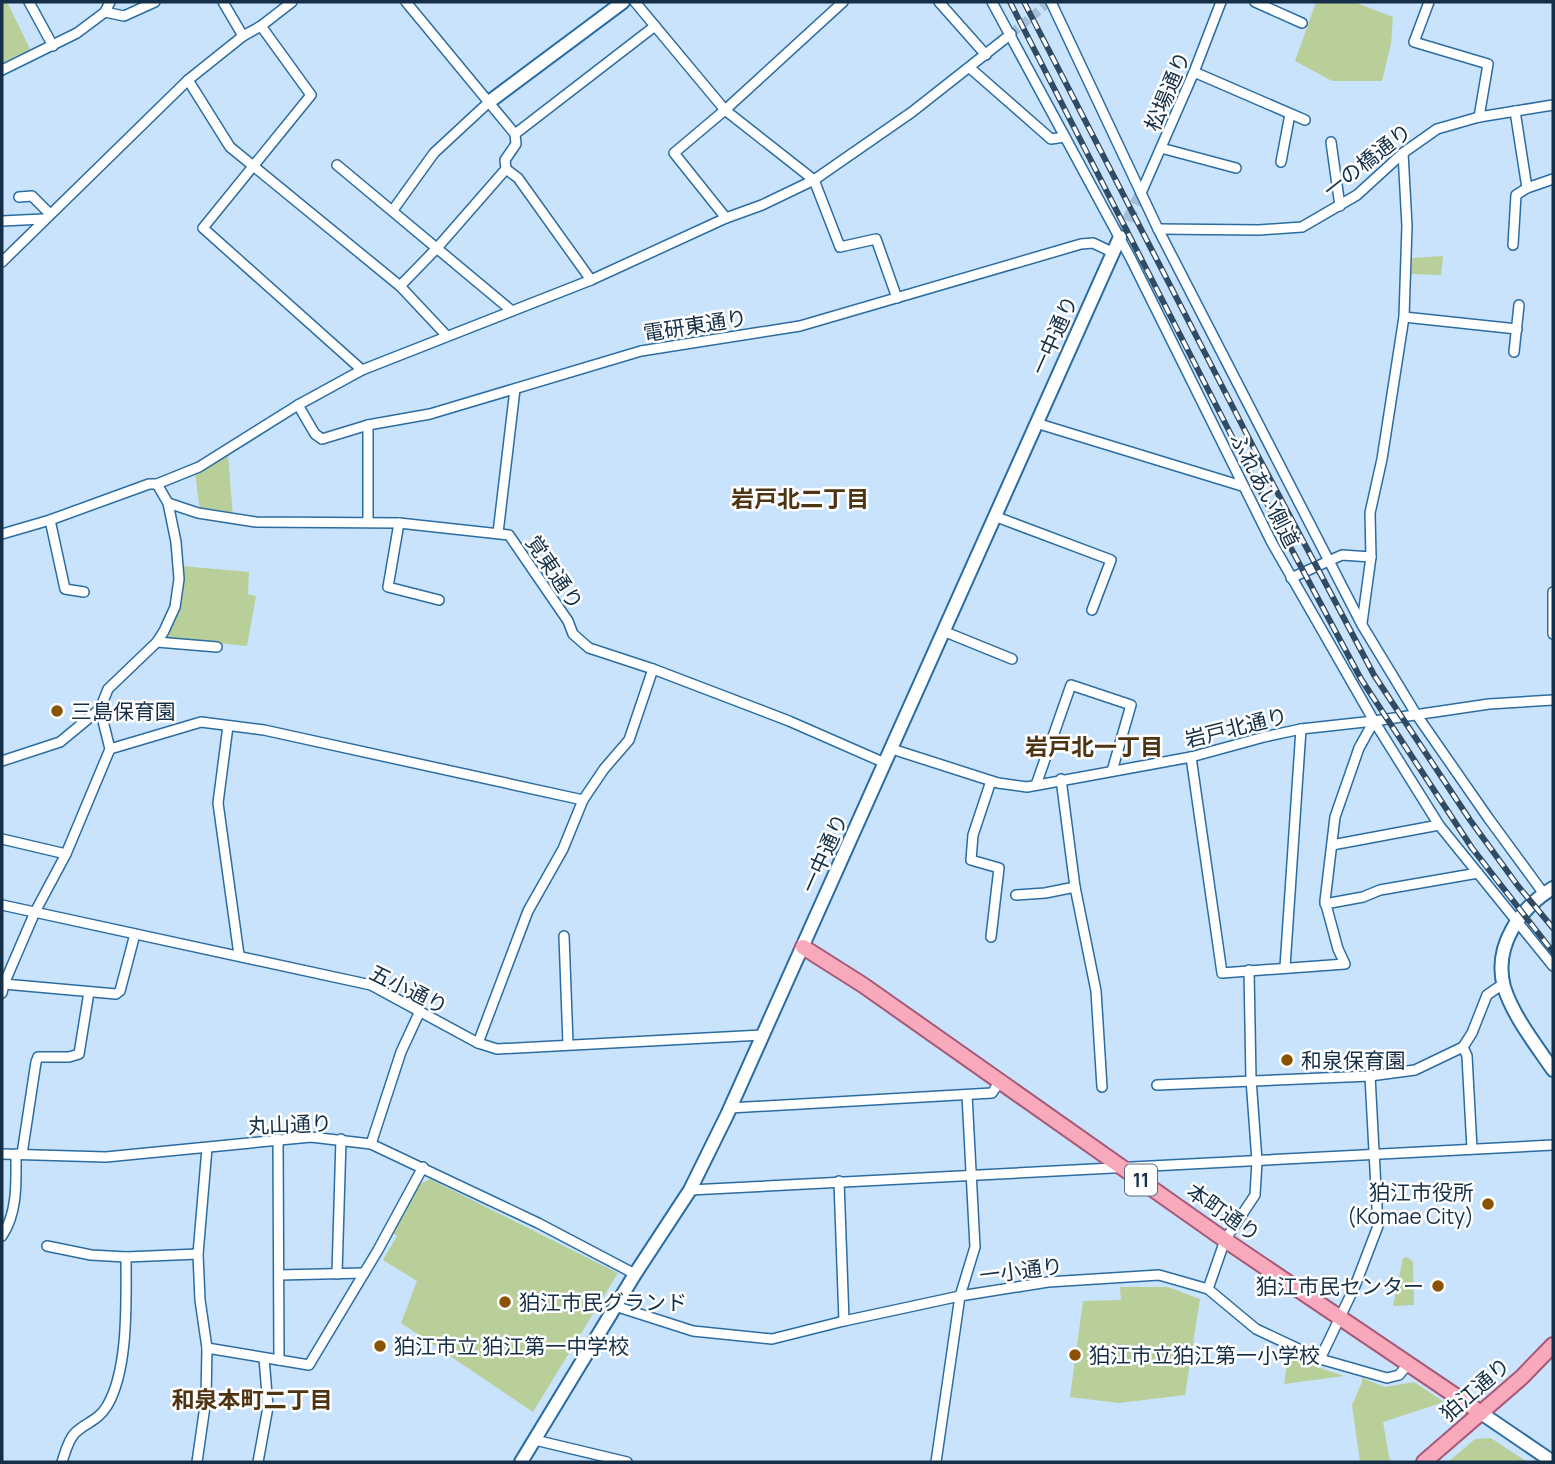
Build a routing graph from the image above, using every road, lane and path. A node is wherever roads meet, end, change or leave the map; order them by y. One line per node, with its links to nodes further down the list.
1 (29, 2): 22 (street)
2 (110, 2): 16 (street)
3 (155, 2): 16 (street)
4 (223, 2): 21 (street)
5 (292, 2): 18 (street)
6 (406, 2): 28 (street)
7 (623, 2): 28 (street)
8 (635, 2): 19 (street)
9 (939, 2): 23 (street)
10 (992, 2): 20 (street, ふれあい側道)
11 (1051, 2): 48 (street, ふれあい側道)
12 (1222, 2): 26 (street, 松場通り)
13 (1255, 2): 17 (street)
14 (1429, 2): 33 (street)
15 (837, 3): 30 (street)
16 (105, 12): 22 (street)
17 (1302, 23)
18 (261, 26): 21 (street); 42 (street)
19 (656, 26): 30 (street); 35 (street)
20 (1011, 34): 23 (street); 36 (street, ふれあい側道)
21 (243, 36): 27 (street)
22 (53, 46): 25 (street)
23 (986, 55): 24 (street)
24 (970, 68): 36 (street); 46 (street)
25 (2, 70)
26 (1194, 72): 32 (street); 38 (street, 松場通り)
27 (188, 80): 42 (street); 52 (street)
28 (489, 102): 35 (street); 51 (street)
29 (1553, 105): 31 (street, 一の橋通り)
30 (725, 110): 46 (street); 53 (street)
31 (1515, 111): 33 (street, 一の橋通り); 47 (street)
32 (1290, 114): 34 (street); 40 (street)
33 (1479, 117): 39 (street, 一の橋通り)
34 (1305, 120)
35 (515, 134): 44 (street)
36 (1065, 136): 56 (street, ふれあい側道)
37 (1331, 142): 50 (street)
38 (1161, 148): 43 (street); 48 (street, 松場通り)
39 (1403, 153): 50 (street, 一の橋通り); 66 (street)
40 (1281, 162)
41 (337, 164): 51 (street)
42 (254, 166): 62 (street); 70 (street)
43 (1236, 168)
44 (506, 169): 58 (street); 61 (street)
45 (1553, 179): 47 (street)
46 (814, 180): 53 (street); 63 (street)
47 (1527, 188): 57 (street)
48 (1141, 193): 55 (street, ふれあい側道)
49 (19, 197): 52 (street)
50 (1340, 206): 55 (street, 一の橋通り)
51 (393, 209): 58 (street)
52 (46, 216): 54 (street); 60 (street)
53 (726, 218): 61 (street)
54 (2, 221)
55 (1158, 229): 85 (street, ふれあい側道)
56 (1119, 237): 59 (street, 一中通り); 76 (street, ふれあい側道)
57 (1513, 245)
58 (438, 248): 62 (street); 65 (street)
59 (1112, 252): 63 (street, 電研東通り); 73 (street, 一中通り)
60 (2, 262)
61 (590, 280): 65 (street)
62 (400, 286): 68 (street)
63 (897, 298): 71 (street, 電研東通り)
64 (1519, 305): 67 (street)
65 (512, 311): 68 (street)
66 (1404, 317): 67 (street); 84 (street)
67 (1517, 329): 69 (street)
68 (446, 335): 70 (street)
69 (1514, 352)
70 (362, 370): 72 (street)
71 (515, 389): 74 (street, 電研東通り); 82 (street)
72 (298, 405): 74 (street, 電研東通り); 75 (street)
73 (1036, 423): 76 (street); 78 (street, 一中通り)
74 (368, 425): 80 (street)
75 (157, 484): 77 (street); 79 (street)
76 (1242, 486): 86 (street, ふれあい側道)
77 (168, 503): 80 (street, 覚東通り); 94 (street)
78 (994, 516): 90 (street); 92 (street, 一中通り)
79 (50, 520): 83 (street); 87 (street)
80 (368, 523): 81 (street, 覚東通り)
81 (398, 523): 82 (street, 覚東通り); 89 (street)
82 (498, 533): 97 (street, 覚東通り)
83 (2, 534)
84 (1371, 557): 85 (street); 91 (street)
85 (1329, 560): 86 (street); 91 (street, ふれあい側道)
86 (1292, 578): 101 (street, ふれあい側道)
87 (84, 592)
88 (1553, 592): 93 (street)
89 (439, 600)
90 (1092, 611)
91 (1362, 625): 100 (street, ふれあい側道)
92 (943, 631): 96 (street); 105 (street, 一中通り)
93 (1553, 634)
94 (157, 642): 95 (street); 99 (street)
95 (217, 647)
96 (1012, 659)
97 (653, 668): 108 (street, 覚東通り); 113 (street)
98 (1553, 700): 100 (street, 岩戸北通り)
99 (100, 709): 104 (street); 107 (street)
100 (1416, 714): 101 (street, 岩戸北通り); 120 (street, ふれあい側道)
101 (1374, 721): 103 (street, 岩戸北通り); 114 (street, ふれあい側道); 116 (street)
102 (228, 726): 104 (street); 113 (street); 130 (street)
103 (1301, 729): 106 (street, 岩戸北通り); 132 (street)
104 (110, 749): 117 (street)
105 (892, 749): 108 (street, 一中通り); 111 (street, 岩戸北通り)
106 (1191, 757): 109 (street, 岩戸北通り); 133 (street)
107 (2, 761)
108 (885, 763): 129 (street, 一中通り)
109 (1112, 771): 110 (street, 岩戸北通り); 112 (street)
110 (1061, 779): 112 (street, 岩戸北通り); 119 (street)
111 (990, 781): 112 (street, 岩戸北通り); 128 (street)
112 (1036, 785)
113 (583, 800): 139 (street)
114 (1439, 825): 116 (street); 118 (street, ふれあい側道)
115 (2, 839): 117 (street)
116 (1332, 845): 122 (street)
117 (66, 854): 124 (street)
118 (1478, 873): 122 (street); 125 (street, ふれあい側道)
119 (1075, 887): 121 (street); 147 (street)
120 (1548, 891): 125 (street)
121 (1016, 895)
122 (1325, 904): 132 (street)
123 (2, 905): 124 (street, 五小通り)
124 (35, 912): 126 (street, 五小通り); 135 (street)
125 (1515, 921): 131 (street, ふれあい側道); 134 (street)
126 (135, 934): 130 (street, 五小通り); 136 (street)
127 (564, 936): 140 (street)
128 (991, 937)
129 (803, 947): 138 (street, 一中通り); 145 (main road, 本町通り / 11)
130 (239, 955): 137 (street, 五小通り)
131 (1553, 966)
132 (1285, 967): 133 (street)
133 (1249, 971): 144 (street)
134 (1503, 984): 141 (street); 142 (street)
135 (3, 988): 136 (street)
136 (89, 992): 157 (street)
137 (420, 1011): 139 (street, 五小通り); 152 (street)
138 (762, 1035): 140 (street, 五小通り); 149 (street, 一中通り)
139 (478, 1043): 140 (street, 五小通り)
140 (568, 1044)
141 (1463, 1047): 143 (street); 155 (street)
142 (1553, 1070)
143 (1370, 1076): 144 (street); 158 (street)
144 (1251, 1079): 146 (street); 159 (street)
145 (1000, 1082): 148 (street); 160 (main road, 本町通り / 11)
146 (1157, 1084)
147 (1102, 1087)
148 (967, 1095): 149 (street); 162 (street)
149 (730, 1108): 164 (street, 一中通り)
150 (278, 1139): 151 (street, 丸山通り); 154 (street, 丸山通り); 173 (street)
151 (341, 1139): 152 (street, 丸山通り); 171 (street)
152 (371, 1144): 161 (street, 丸山通り)
153 (1553, 1144): 155 (street)
154 (207, 1148): 157 (street, 丸山通り); 168 (street)
155 (1472, 1149): 158 (street)
156 (2, 1154): 157 (street, 丸山通り)
157 (19, 1154): 165 (street)
158 (1373, 1155): 159 (street); 177 (street)
159 (1257, 1161): 160 (street); 166 (street)
160 (1121, 1166): 162 (street); 166 (main road, 本町通り / 11)
161 (423, 1167): 170 (street); 172 (street, 丸山通り)
162 (972, 1175): 163 (street); 175 (street)
163 (839, 1181): 164 (street); 178 (street)
164 (690, 1190): 172 (street, 一中通り)
165 (2, 1236)
166 (1226, 1240): 174 (street); 177 (main road, 本町通り / 11)
167 (47, 1246): 169 (street)
168 (198, 1254): 169 (street); 180 (street)
169 (126, 1257): 187 (street)
170 (364, 1273): 171 (street); 183 (street)
171 (337, 1274): 173 (street)
172 (635, 1274): 176 (street, 一中通り)
173 (279, 1275): 183 (street)
174 (1208, 1289): 175 (street, 一小通り); 182 (street, 一小通り)
175 (960, 1296): 178 (street, 一小通り); 192 (street)
176 (615, 1306): 178 (street, 一小通り); 186 (street, 一中通り)
177 (1340, 1316): 182 (street); 184 (main road, 本町通り / 11)
178 (844, 1321)
179 (1553, 1345): 185 (main road, 狛江通り)
180 (207, 1348): 181 (street); 188 (street)
181 (264, 1358): 183 (street); 189 (street)
182 (1321, 1359): 184 (street, 一小通り)
183 (279, 1360)
184 (1409, 1363): 185 (main road, 本町通り / 11)
185 (1481, 1413): 193 (main road, 狛江通り); 194 (street, 本町通り)
186 (535, 1440): 190 (street, 一中通り); 191 (street)
187 (62, 1462)
188 (197, 1462)
189 (258, 1462)
190 (521, 1462)
191 (626, 1462)
192 (936, 1462)
193 (1424, 1462)
194 (1553, 1462)

